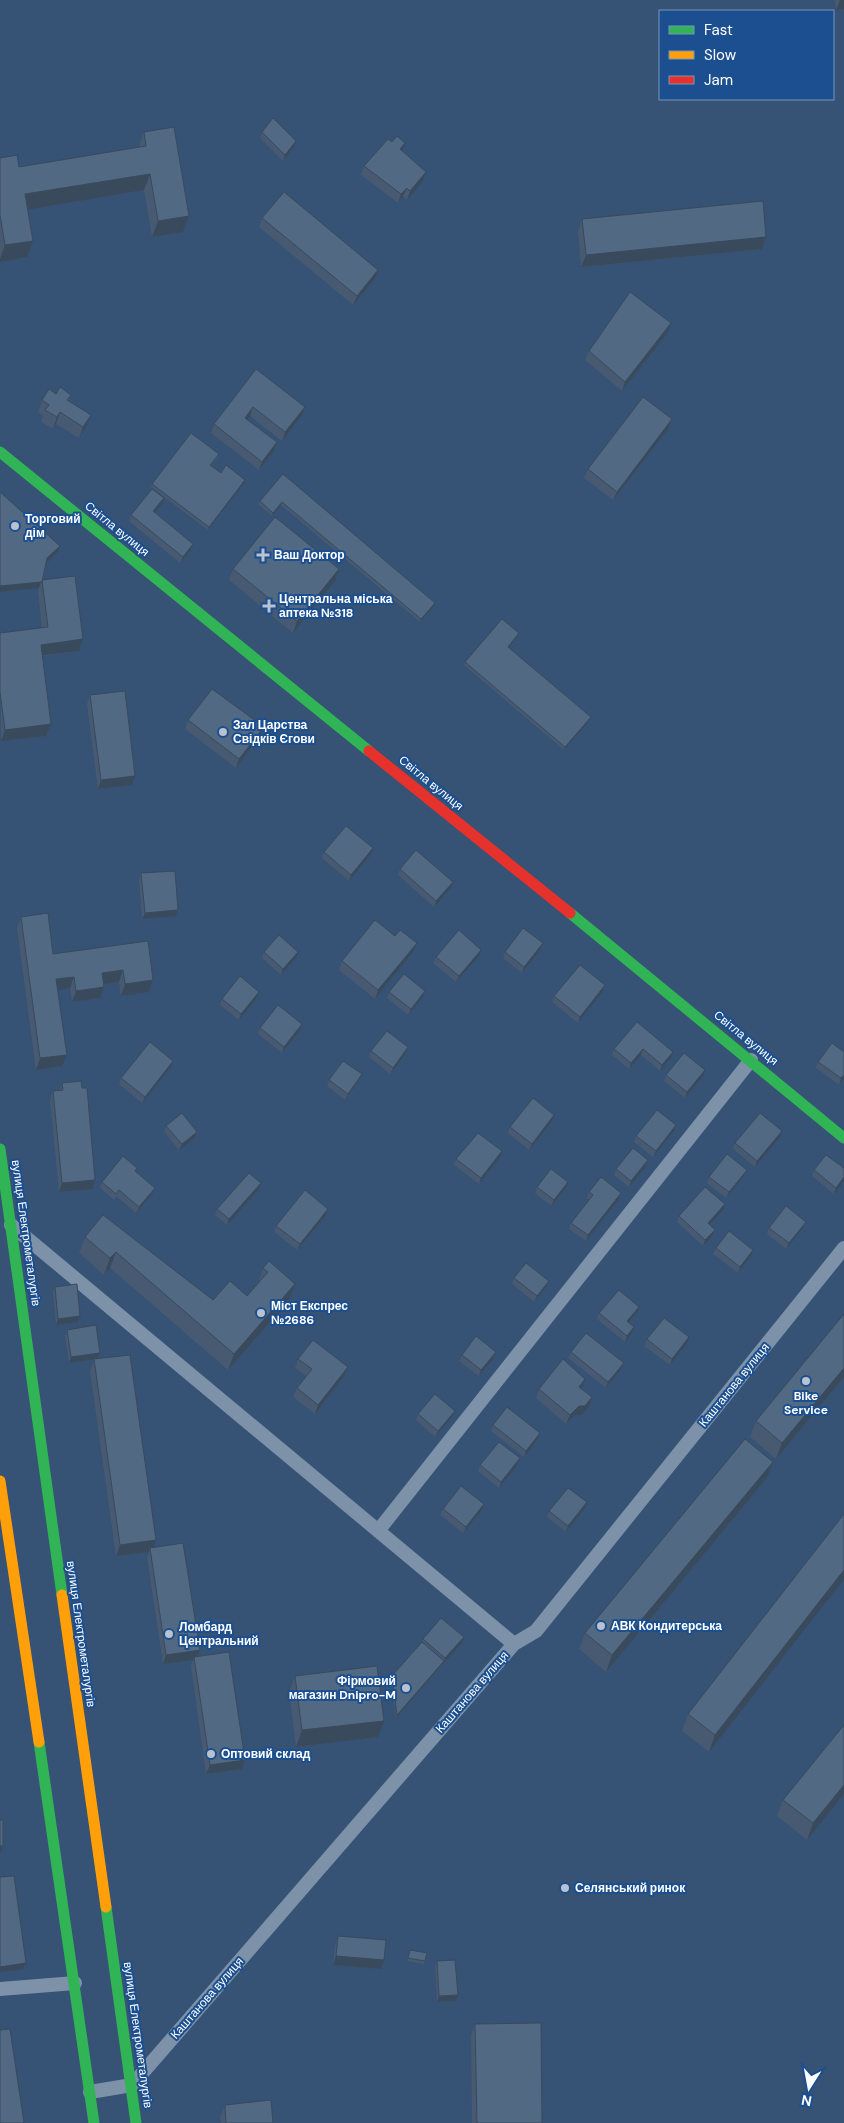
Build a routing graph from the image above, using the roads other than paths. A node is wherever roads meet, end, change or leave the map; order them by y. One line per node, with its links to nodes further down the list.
1 (0, 452): 2 (main road, Світла вулиця)
2 (752, 1060): 3 (main road, Світла вулиця); 8 (street)
3 (844, 1138)
4 (0, 1149): 5 (main road, вулиця Електрометалургів)
5 (10, 1225): 8 (street); 12 (main road, вулиця Електрометалургів)
6 (844, 1248): 9 (street, Каштанова вулиця)
7 (0, 1481): 10 (main road)
8 (378, 1531): 9 (street)
9 (514, 1644): 12 (street, Каштанова вулиця)
10 (75, 1983): 11 (street); 13 (main road)
11 (0, 1989)
12 (132, 2085): 13 (street); 15 (main road, вулиця Електрометалургів)
13 (90, 2092): 14 (main road)
14 (94, 2123)
15 (136, 2123)

